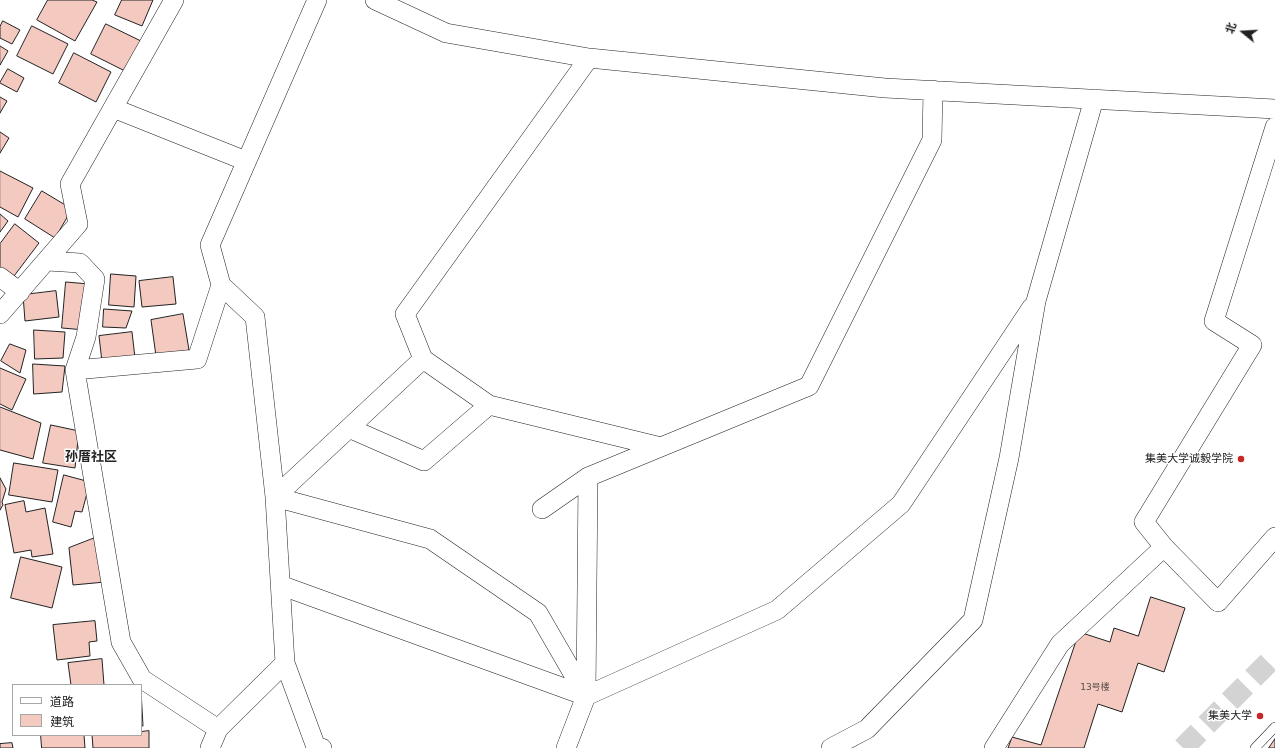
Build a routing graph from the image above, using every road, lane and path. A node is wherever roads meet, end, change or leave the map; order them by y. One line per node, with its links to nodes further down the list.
1 (174, 0): 7 (street)
2 (317, 0): 10 (street)
3 (375, 0): 4 (street)
4 (589, 58): 5 (street); 17 (street)
5 (933, 90): 6 (street); 21 (street)
6 (1094, 99): 8 (street); 15 (street)
7 (113, 108): 10 (street); 11 (street)
8 (1275, 109)
9 (1275, 127): 26 (street)
10 (246, 161): 13 (street)
11 (47, 261): 14 (street); 18 (street)
12 (0, 277): 14 (street)
13 (221, 285): 18 (street); 23 (street)
14 (20, 292): 16 (street)
15 (1036, 301): 29 (street); 35 (street)
16 (0, 314)
17 (423, 359): 19 (street); 20 (street)
18 (76, 370): 31 (street)
19 (489, 405): 20 (street); 21 (street)
20 (349, 428): 23 (street)
21 (662, 447): 22 (street)
22 (588, 477): 24 (street); 29 (street)
23 (275, 497): 27 (street); 29 (street)
24 (542, 509)
25 (1275, 537): 26 (street)
26 (1164, 547): 36 (street)
27 (280, 584): 28 (street); 29 (street)
28 (285, 663): 31 (street); 33 (street)
29 (586, 696): 34 (street)
30 (1275, 727): 37 (lane)
31 (218, 729): 32 (street)
32 (210, 748)
33 (322, 748)
34 (566, 748)
35 (831, 748)
36 (994, 748)
37 (1255, 748)

